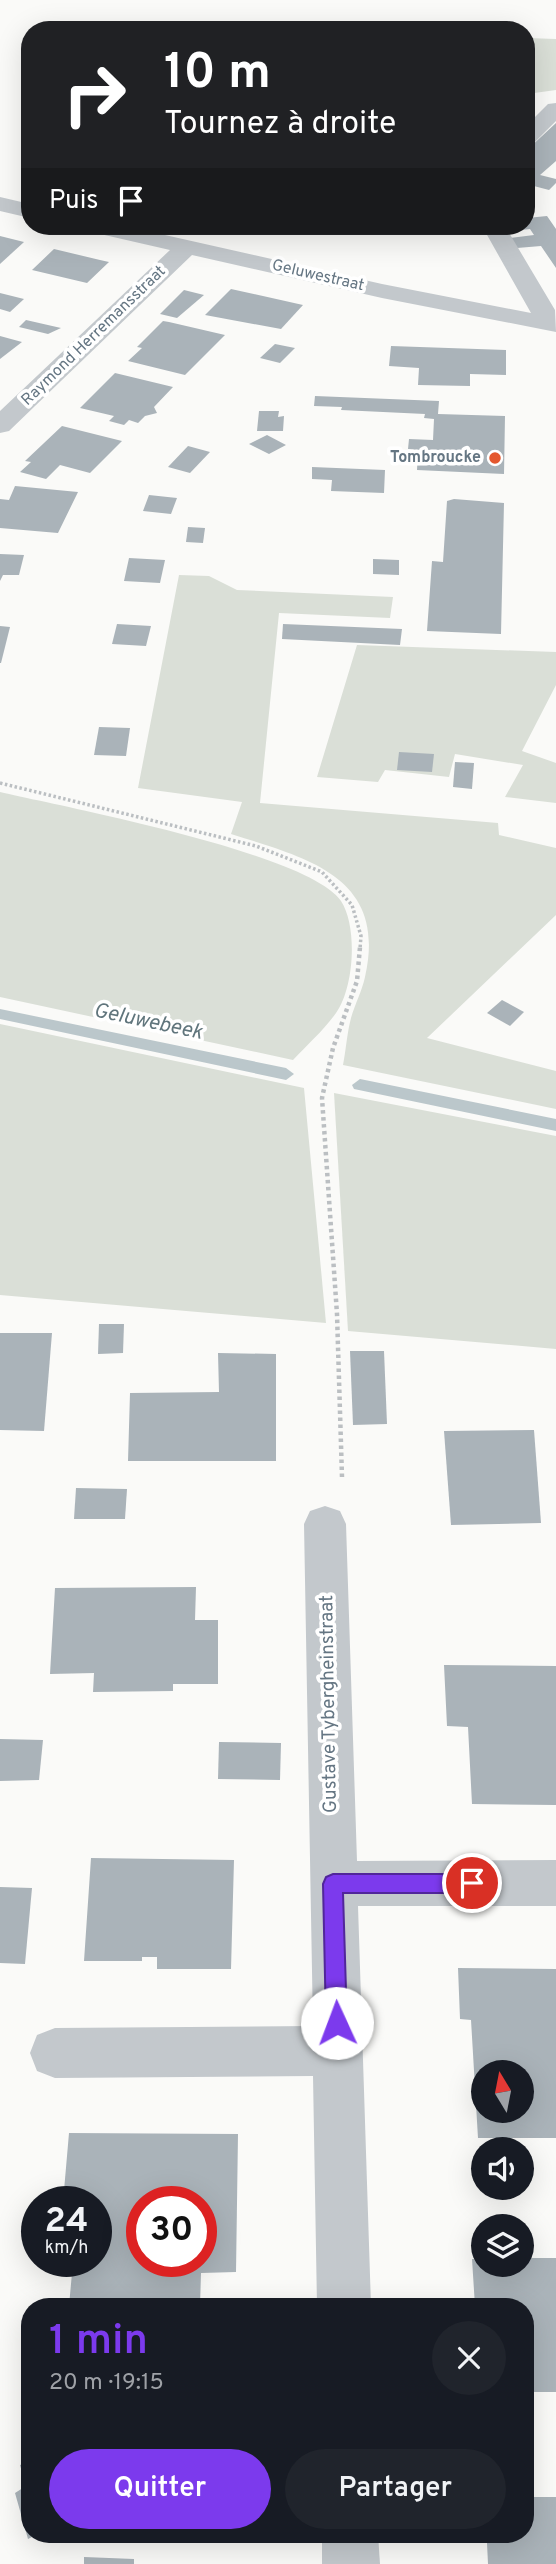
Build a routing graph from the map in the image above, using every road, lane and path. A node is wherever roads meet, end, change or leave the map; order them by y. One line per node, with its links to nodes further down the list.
1 (556, 110): 2 (street)
2 (535, 130)
3 (0, 204): 4 (street)
4 (21, 209)
5 (137, 235): 7 (street, Geluwestraat)
6 (499, 235): 8 (street, Geluwestraat)
7 (188, 246): 8 (street, Geluwestraat); 9 (street, Raymond Herremansstraat)
8 (549, 324)
9 (0, 425)
10 (0, 783): 11 (path)
11 (325, 1524): 13 (street, Gustave Tybergheinstraat)
12 (556, 1883): 13 (street)
13 (333, 1884): 14 (street, Gustave Tybergheinstraat)
14 (337, 2051): 15 (street); 16 (street, Gustave Tybergheinstraat)
15 (55, 2053)
16 (344, 2298)
17 (350, 2543): 18 (street)
18 (351, 2564)

